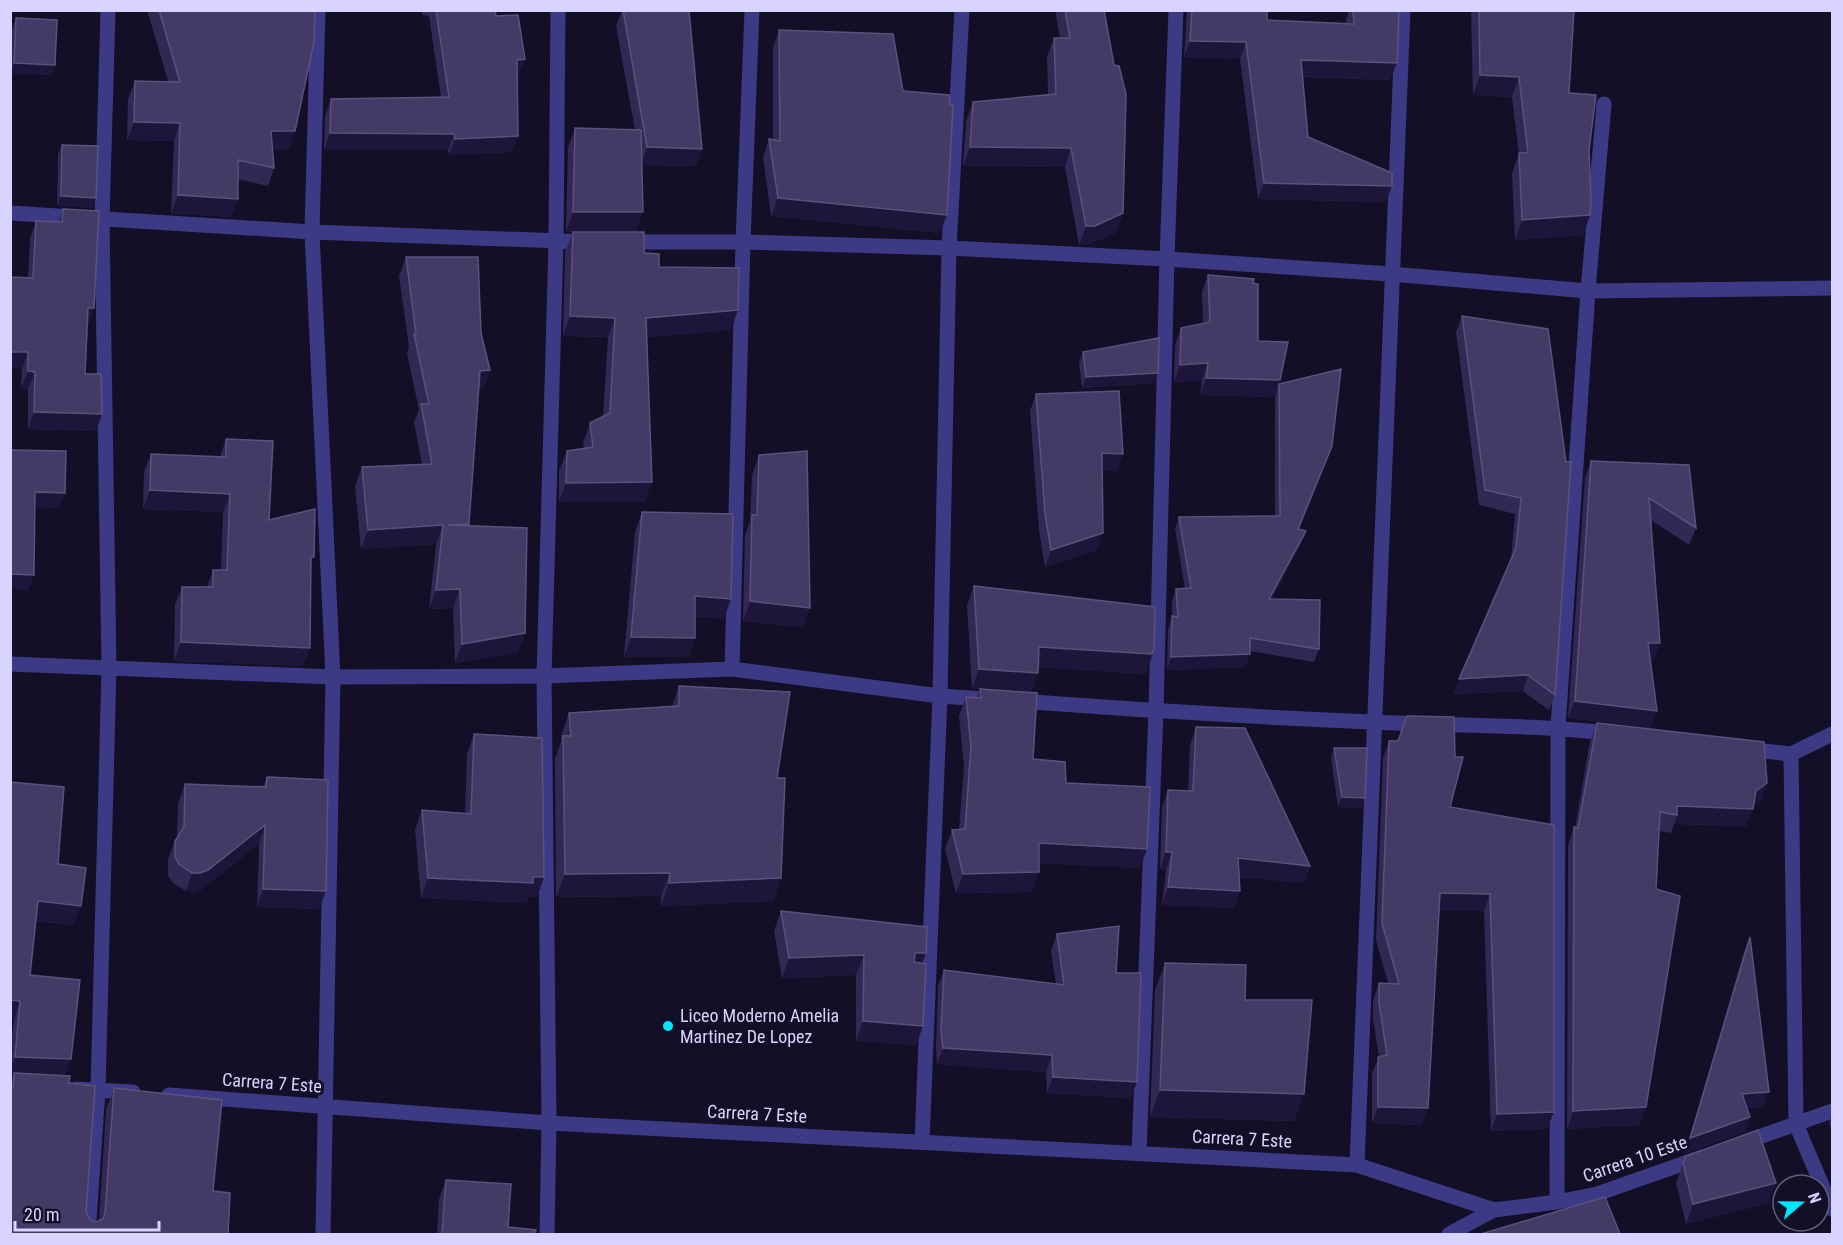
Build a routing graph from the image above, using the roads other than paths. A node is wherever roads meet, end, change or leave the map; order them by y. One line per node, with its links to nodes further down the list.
1 (108, 10): 10 (street)
2 (318, 10): 11 (street)
3 (558, 10): 12 (street)
4 (752, 10): 13 (street)
5 (962, 10): 14 (street)
6 (1176, 10): 15 (street)
7 (1402, 10): 16 (street)
8 (1604, 104): 18 (street)
9 (10, 213): 10 (street)
10 (102, 219): 11 (street); 20 (street)
11 (312, 232): 12 (street); 23 (street)
12 (556, 242): 13 (street); 22 (street)
13 (743, 242): 14 (street); 21 (street)
14 (950, 248): 15 (street); 24 (street)
15 (1167, 259): 16 (street); 25 (street)
16 (1391, 274): 18 (street); 26 (street)
17 (1833, 288): 18 (street)
18 (1588, 291): 27 (street)
19 (10, 664): 20 (street)
20 (109, 668): 23 (street); 33 (street)
21 (732, 669): 22 (street); 24 (street)
22 (544, 676): 23 (street); 36 (street)
23 (333, 677): 34 (street)
24 (940, 696): 25 (street); 38 (street)
25 (1156, 711): 26 (street); 39 (street)
26 (1373, 722): 27 (street); 40 (street)
27 (1558, 727): 29 (street); 41 (street)
28 (1833, 734): 31 (street)
29 (1628, 735)
30 (1733, 747): 31 (street)
31 (1791, 754): 37 (street)
32 (65, 1088): 33 (street, Carrera 7 Este)
33 (98, 1090): 34 (street, Carrera 7 Este); 44 (street)
34 (324, 1107): 36 (street, Carrera 7 Este); 45 (street)
35 (1833, 1111): 37 (street, Carrera 10 Este)
36 (549, 1123): 38 (street, Carrera 7 Este); 46 (street)
37 (1796, 1124): 41 (street, Carrera 10 Este); 42 (street)
38 (922, 1142): 39 (street, Carrera 7 Este)
39 (1139, 1153): 40 (street, Carrera 7 Este)
40 (1357, 1165): 43 (street, Carrera 7 Este)
41 (1557, 1202): 43 (street, Carrera 10 Este)
42 (1833, 1209)
43 (1494, 1210): 47 (street, Carrera 10 Este)
44 (88, 1234)
45 (323, 1234)
46 (547, 1234)
47 (1449, 1234)

